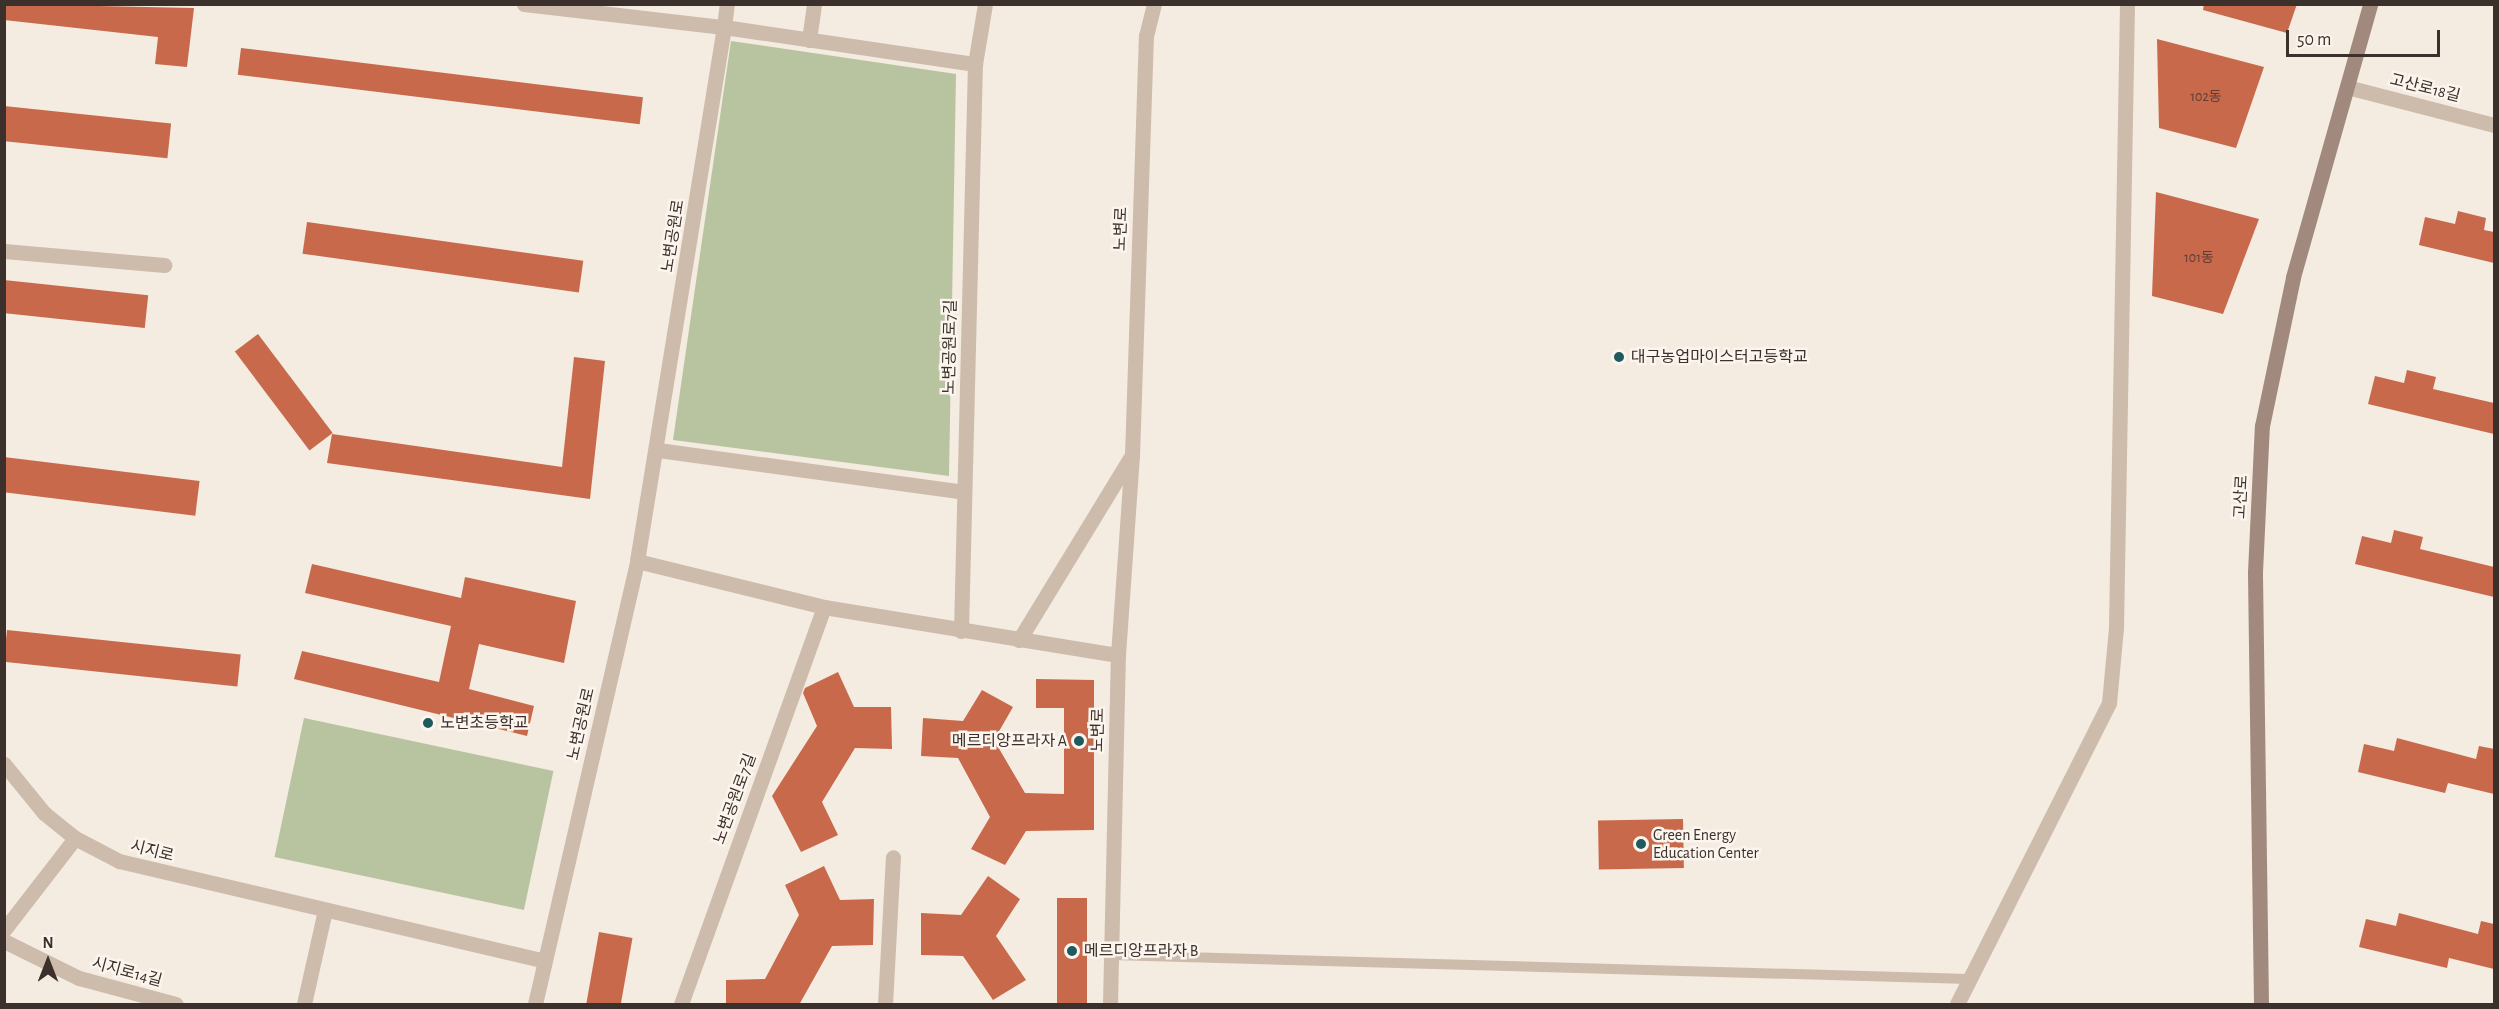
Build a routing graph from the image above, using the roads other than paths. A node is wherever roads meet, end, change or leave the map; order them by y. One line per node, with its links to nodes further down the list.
1 (524, 4): 8 (street)
2 (727, 4): 8 (street, 노변공원로)
3 (814, 4): 9 (street)
4 (985, 4): 10 (street, 노변공원로7길)
5 (1154, 4): 16 (street, 노변로)
6 (2127, 4): 31 (street)
7 (2370, 4): 11 (main road, 고산로)
8 (724, 27): 9 (street); 15 (street, 노변공원로)
9 (809, 40): 10 (street)
10 (975, 64): 17 (street, 노변공원로7길)
11 (2347, 87): 12 (street, 고산로18길); 39 (main road, 고산로)
12 (2494, 124)
13 (4, 251): 14 (street)
14 (164, 265)
15 (658, 450): 17 (street); 18 (street, 노변공원로)
16 (1132, 456): 21 (street, 노변로); 22 (street, 노변로)
17 (964, 492): 20 (street, 노변공원로7길)
18 (637, 561): 19 (street); 30 (street, 노변공원로)
19 (824, 607): 20 (street); 35 (street, 노변공원로7길)
20 (961, 631): 21 (street)
21 (1019, 640): 22 (street)
22 (1118, 655): 29 (street, 노변로)
23 (4, 764): 24 (street, 시지로)
24 (75, 838): 26 (street, 시지로); 27 (street)
25 (893, 857): 36 (street)
26 (326, 910): 30 (street, 시지로); 33 (street)
27 (4, 930)
28 (4, 941): 32 (street, 시지로14길)
29 (1112, 955): 31 (lane); 37 (street, 노변로)
30 (544, 961): 34 (street, 노변공원로)
31 (1969, 979): 38 (street)
32 (176, 1005)
33 (304, 1005)
34 (535, 1005)
35 (681, 1005)
36 (885, 1005)
37 (1110, 1005)
38 (1957, 1005)
39 (2261, 1005)

